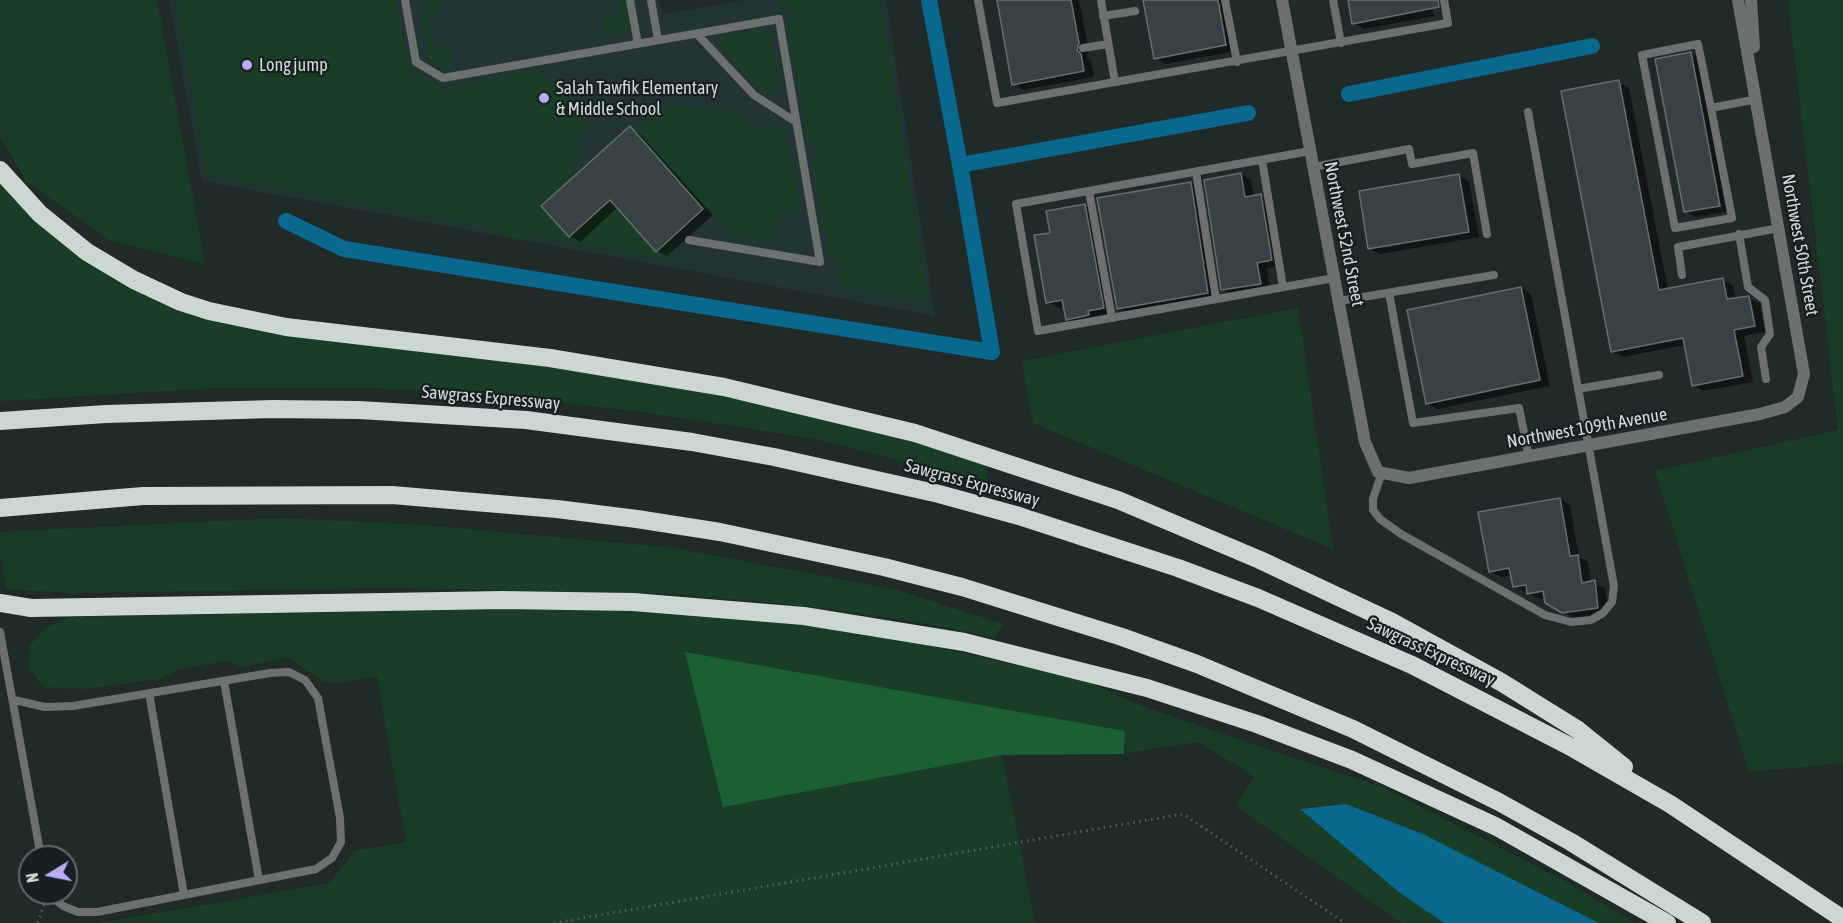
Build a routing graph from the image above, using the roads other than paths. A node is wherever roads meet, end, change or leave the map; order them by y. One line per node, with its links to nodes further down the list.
1 (405, 0): 17 (lane)
2 (630, 0): 17 (lane)
3 (651, 0): 15 (lane)
4 (978, 0): 22 (lane)
5 (1101, 0): 13 (lane)
6 (1226, 0): 21 (lane)
7 (1282, 0): 20 (street, Northwest 52nd Street)
8 (1333, 0): 16 (lane)
9 (1444, 0): 16 (lane)
10 (1738, 0): 23 (street, Northwest 50th Street)
11 (1751, 0): 23 (street, Northwest 50th Street)
12 (1135, 10): 13 (lane)
13 (1103, 16): 18 (lane)
14 (697, 34): 15 (lane); 26 (lane); 26 (lane)
15 (658, 40): 17 (lane)
16 (1341, 43): 20 (lane)
17 (638, 44)
18 (1108, 44): 19 (lane); 22 (lane)
19 (1083, 48)
20 (1292, 52): 21 (lane); 27 (street, Northwest 52nd Street)
21 (1237, 62): 22 (lane)
22 (1115, 82)
23 (1757, 99): 24 (lane); 33 (street, Northwest 50th Street)
24 (1711, 108): 24 (lane)
25 (1527, 112): 47 (lane)
26 (796, 122): 36 (lane)
27 (1310, 151): 28 (lane); 29 (street, Northwest 52nd Street)
28 (1262, 160): 31 (lane); 40 (lane)
29 (1313, 167): 34 (lane); 39 (street, Northwest 52nd Street)
30 (0, 170): 59 (highway)
31 (1196, 172): 32 (lane); 42 (lane)
32 (1089, 191): 44 (lane); 44 (lane)
33 (1779, 228): 35 (lane); 48 (street, Northwest 50th Street)
34 (1487, 234)
35 (1739, 234): 38 (lane); 46 (lane)
36 (688, 240)
37 (1494, 275): 41 (lane)
38 (1682, 275)
39 (1334, 278): 40 (lane); 43 (street, Northwest 52nd Street)
40 (1284, 287): 42 (lane)
41 (1389, 293): 43 (lane); 51 (lane)
42 (1216, 299): 44 (lane)
43 (1339, 301): 52 (street, Northwest 52nd Street)
44 (1112, 318)
45 (1659, 375): 47 (lane)
46 (1766, 379)
47 (1578, 389): 50 (lane)
48 (1798, 397): 50 (street, Northwest 109th Avenue)
49 (0, 422): 59 (highway, Sawgrass Expressway)
50 (1588, 446): 51 (street, Northwest 109th Avenue); 52 (lane)
51 (1529, 457): 52 (street, Northwest 109th Avenue)
52 (1380, 472)
53 (0, 508): 66 (highway)
54 (0, 603): 65 (highway)
55 (0, 632): 58 (lane)
56 (224, 681): 57 (lane); 61 (lane); 61 (lane)
57 (148, 693): 58 (lane); 62 (lane)
58 (14, 700): 60 (lane)
59 (1670, 804): 64 (highway, Sawgrass Expressway)
60 (39, 845)
61 (259, 880): 62 (lane)
62 (184, 895): 63 (lane)
63 (62, 905)
64 (1843, 919)
65 (1667, 923)
66 (1702, 923)

